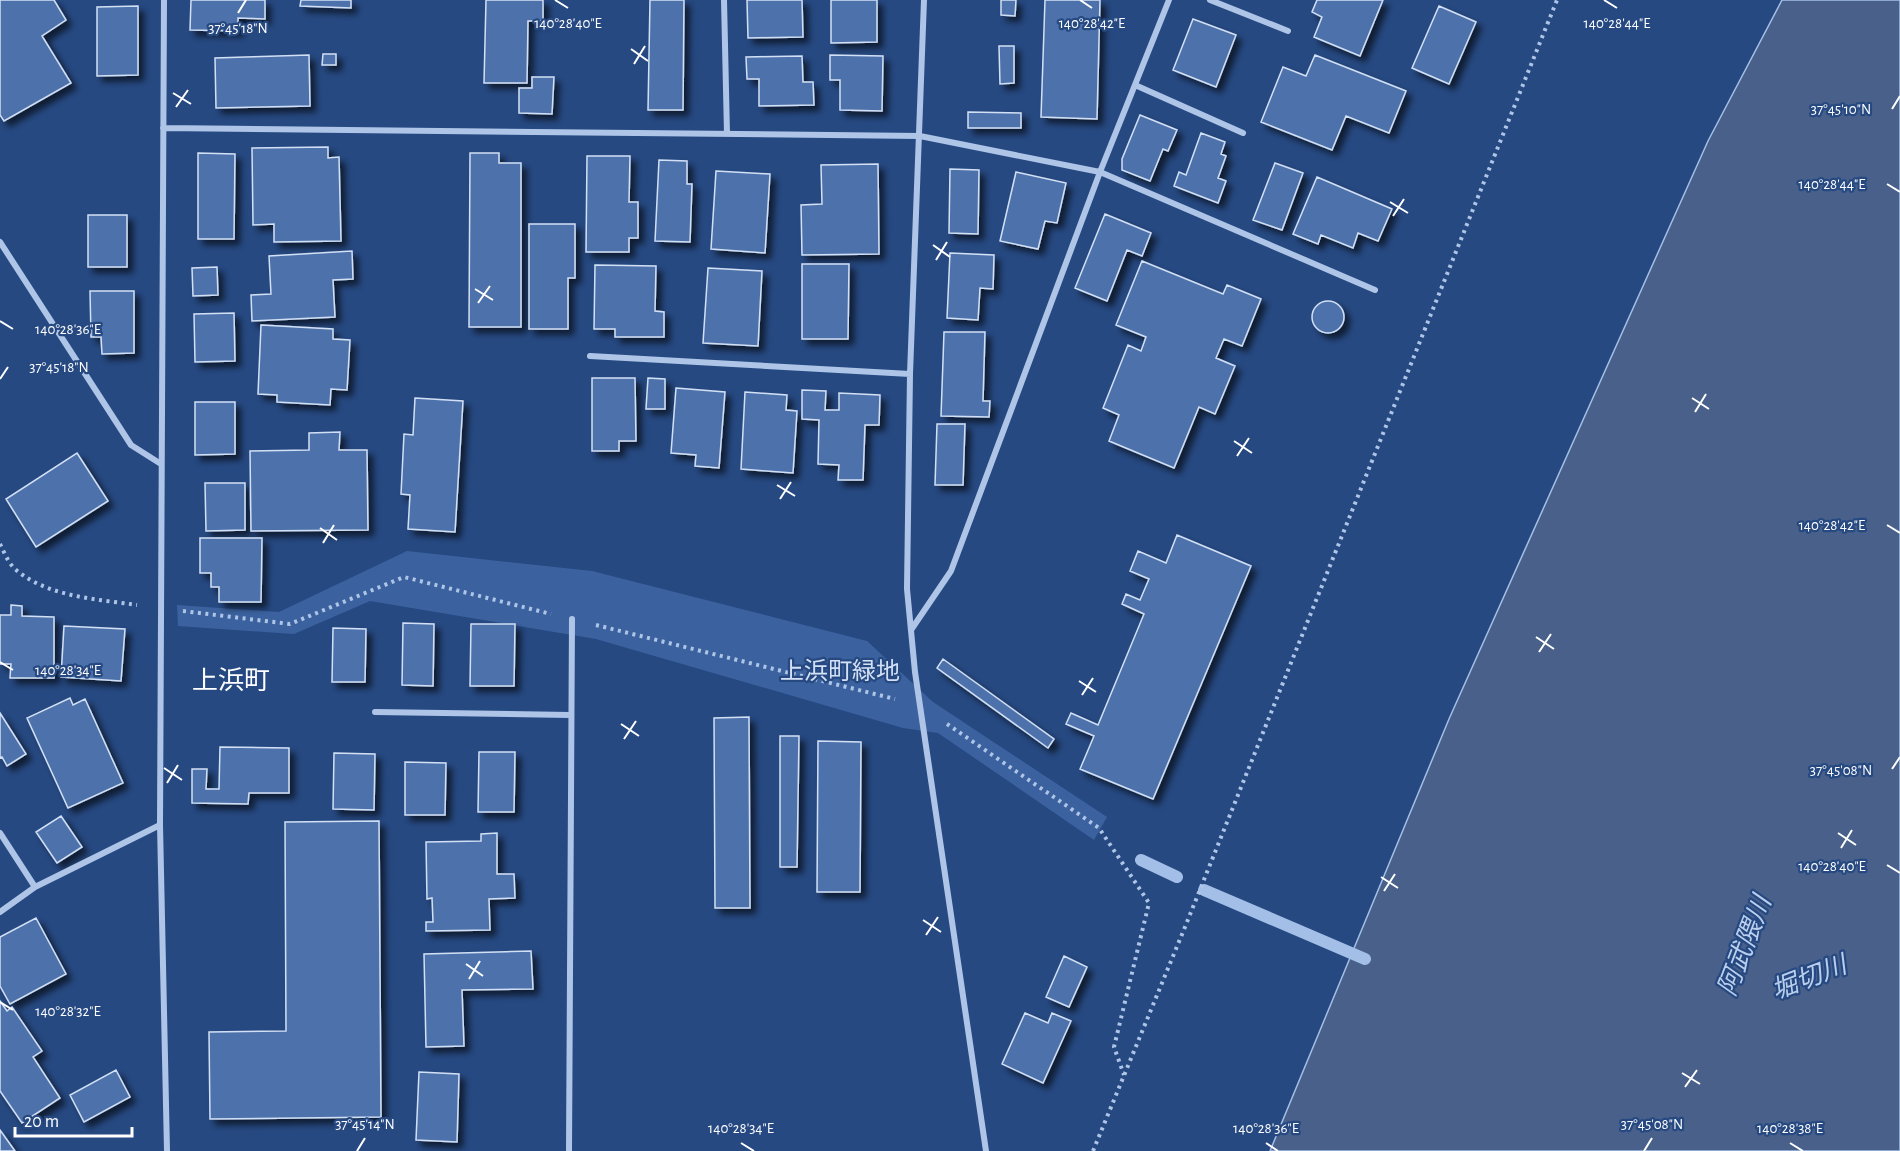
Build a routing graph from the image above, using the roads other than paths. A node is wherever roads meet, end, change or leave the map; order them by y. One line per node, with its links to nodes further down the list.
1 (164, 0): 8 (street)
2 (724, 0): 10 (street)
3 (924, 0): 11 (street)
4 (1169, 0): 7 (street)
5 (1210, 0): 6 (street)
6 (1288, 31)
7 (1135, 85): 9 (street); 12 (street)
8 (162, 128): 10 (street); 17 (street)
9 (1243, 133)
10 (727, 134): 11 (street)
11 (920, 136): 12 (street); 16 (street)
12 (1100, 172): 14 (street); 19 (street)
13 (0, 242): 17 (street)
14 (1375, 290)
15 (590, 356): 16 (street)
16 (910, 374): 19 (street)
17 (161, 464): 22 (street)
18 (572, 619): 21 (street)
19 (911, 630): 28 (street)
20 (375, 712): 21 (street)
21 (570, 715): 27 (street)
22 (160, 825): 24 (street); 26 (street)
23 (0, 833): 24 (street)
24 (35, 887): 25 (street)
25 (0, 912)
26 (167, 1151)
27 (569, 1151)
28 (986, 1151)

